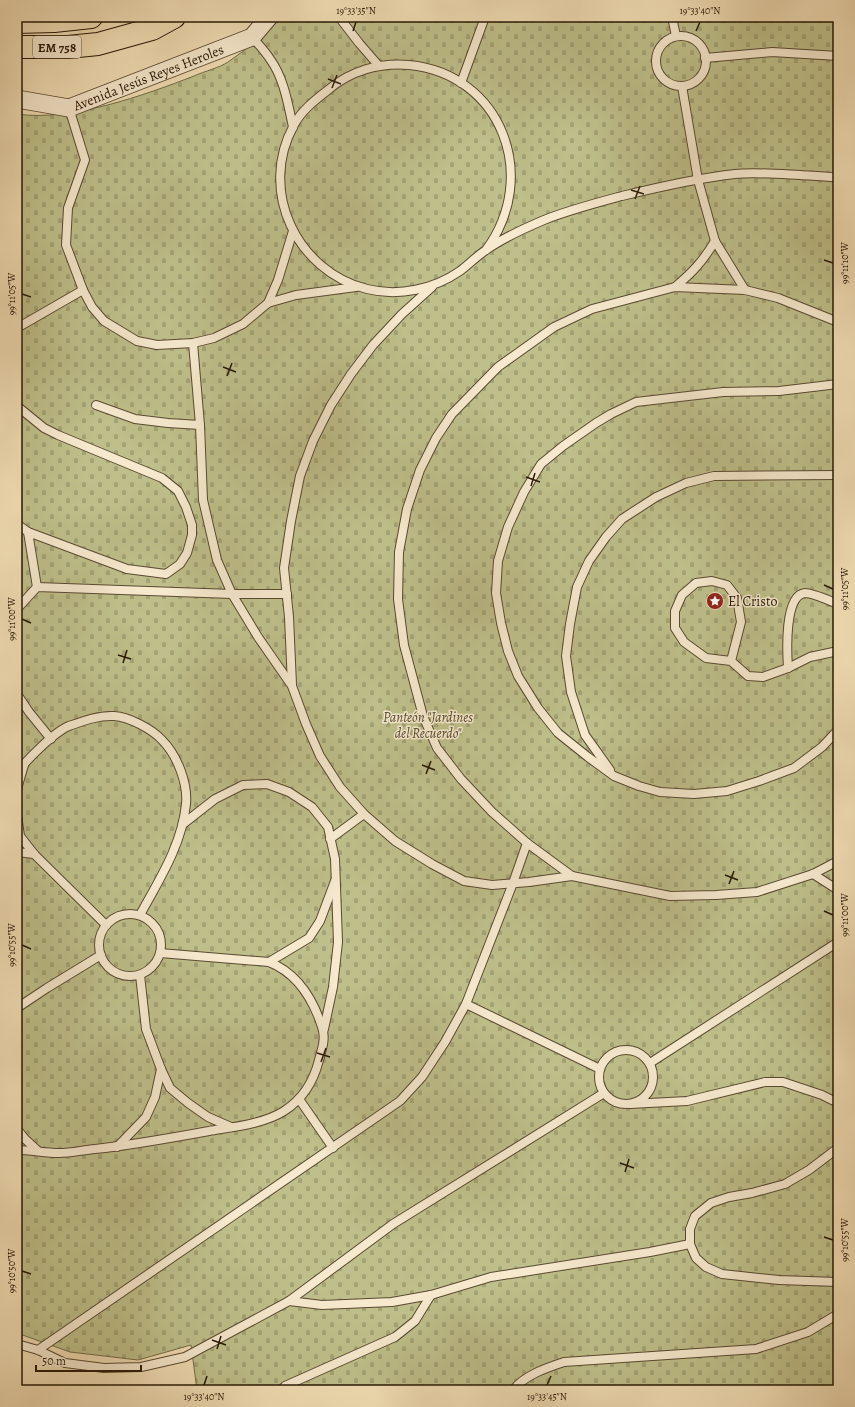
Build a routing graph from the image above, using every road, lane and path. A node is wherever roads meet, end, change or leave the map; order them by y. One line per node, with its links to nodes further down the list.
1 (91, 17): 7 (highway, EM 758)
2 (174, 17): 10 (highway, EM 758)
3 (269, 17): 9 (street, Avenida Jesús Reyes Heroles)
4 (339, 17): 13 (lane)
5 (485, 17): 14 (lane)
6 (672, 17): 8 (lane)
7 (17, 22)
8 (676, 36): 12 (lane); 15 (lane)
9 (252, 37): 17 (street, Avenida Jesús Reyes Heroles); 18 (lane)
10 (17, 47)
11 (838, 56): 12 (lane)
12 (705, 58): 15 (lane)
13 (379, 66): 14 (lane); 18 (lane)
14 (461, 83): 23 (lane)
15 (682, 86): 20 (lane)
16 (17, 99): 17 (street, Avenida Jesús Reyes Heroles)
17 (69, 108): 27 (lane)
18 (293, 127): 21 (lane)
19 (838, 178): 20 (lane)
20 (698, 180): 22 (lane); 23 (lane)
21 (293, 231): 25 (lane); 29 (lane)
22 (715, 241): 26 (lane); 28 (lane)
23 (486, 250): 24 (lane)
24 (434, 285): 25 (lane); 42 (lane)
25 (358, 287): 29 (lane)
26 (675, 287): 28 (lane); 60 (lane)
27 (83, 290): 31 (lane); 32 (lane)
28 (745, 290): 30 (lane)
29 (268, 303): 32 (lane)
30 (838, 322)
31 (17, 328)
32 (193, 343): 36 (lane)
33 (838, 384): 54 (lane)
34 (17, 406): 39 (lane)
35 (96, 406): 36 (lane)
36 (200, 425): 41 (lane)
37 (838, 475): 54 (lane)
38 (17, 524): 39 (lane)
39 (28, 532): 40 (lane)
40 (37, 587): 41 (lane); 44 (lane)
41 (232, 594): 42 (lane); 48 (lane)
42 (287, 594): 48 (lane)
43 (838, 604): 47 (lane)
44 (17, 609)
45 (838, 650): 47 (lane)
46 (731, 661): 46 (lane); 47 (lane)
47 (788, 668)
48 (292, 686): 56 (lane)
49 (17, 694): 51 (lane)
50 (838, 730): 54 (lane)
51 (51, 739): 52 (lane); 58 (lane)
52 (25, 762): 53 (lane); 55 (lane)
53 (17, 772)
54 (614, 776)
55 (17, 789)
56 (364, 814): 59 (lane); 67 (lane)
57 (17, 815): 62 (lane)
58 (183, 824): 59 (lane); 69 (lane)
59 (330, 839): 66 (lane)
60 (527, 843): 65 (lane); 67 (lane)
61 (17, 852): 62 (lane)
62 (34, 854): 70 (lane)
63 (838, 861): 64 (lane)
64 (813, 874): 65 (lane); 68 (lane)
65 (572, 876): 67 (lane)
66 (336, 879): 74 (lane); 78 (lane)
67 (513, 883): 76 (lane)
68 (838, 890)
69 (140, 915): 70 (lane); 72 (lane)
70 (106, 925): 73 (lane)
71 (838, 942): 79 (lane)
72 (160, 953): 74 (lane); 75 (lane)
73 (101, 955): 75 (lane); 77 (lane)
74 (269, 962): 78 (lane)
75 (140, 975): 80 (lane)
76 (466, 1004): 81 (lane); 89 (lane)
77 (17, 1009)
78 (323, 1030): 83 (lane)
79 (650, 1063): 81 (lane); 85 (lane)
80 (161, 1069): 86 (lane); 88 (lane)
81 (600, 1069): 82 (lane)
82 (604, 1093): 85 (lane); 96 (lane)
83 (299, 1099): 86 (lane); 89 (lane)
84 (838, 1103): 85 (lane)
85 (630, 1104)
86 (231, 1127): 88 (lane)
87 (17, 1129): 92 (lane)
88 (117, 1147): 92 (lane)
89 (333, 1148): 99 (lane)
90 (838, 1148): 93 (lane)
91 (17, 1150): 92 (lane)
92 (38, 1151)
93 (690, 1244): 94 (lane); 95 (lane)
94 (838, 1282)
95 (431, 1295): 96 (lane); 100 (lane)
96 (289, 1301): 99 (lane)
97 (838, 1314): 101 (lane)
98 (18, 1347): 99 (lane)
99 (38, 1350)
100 (281, 1390)
101 (513, 1390)

